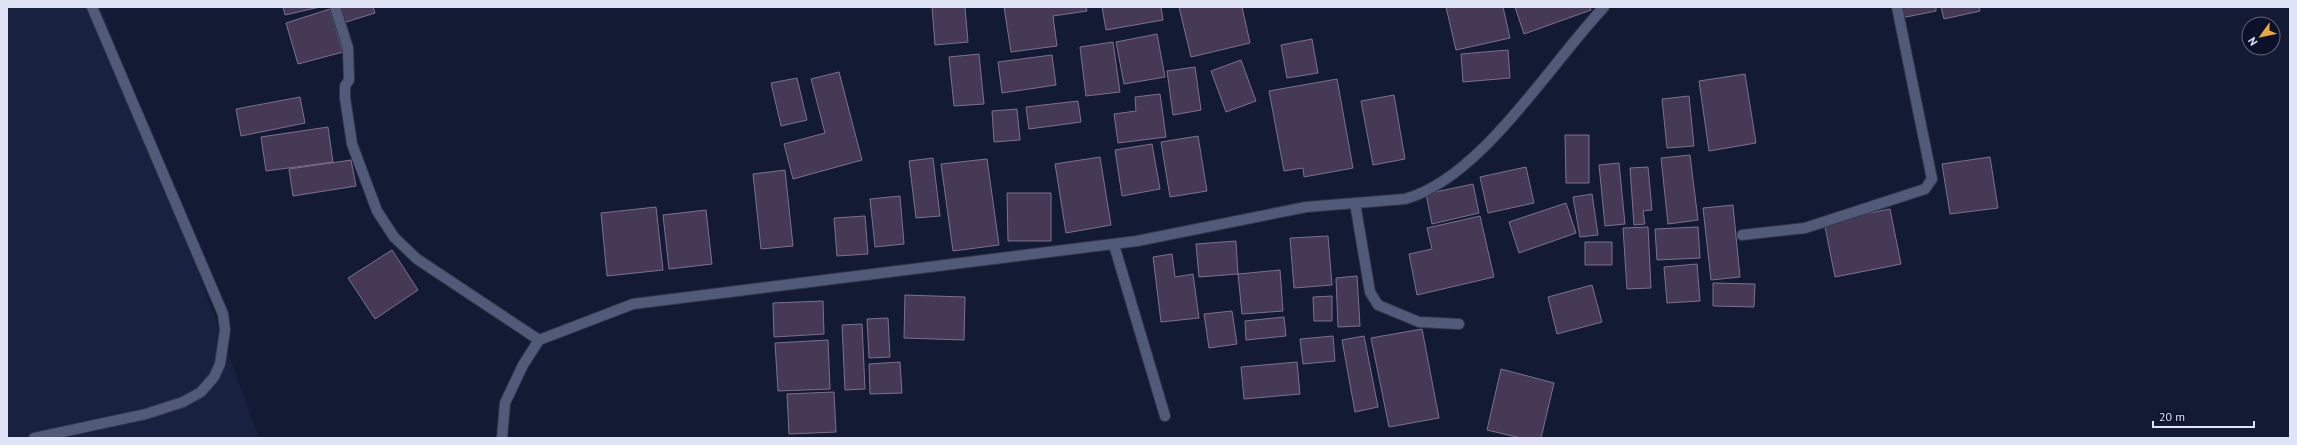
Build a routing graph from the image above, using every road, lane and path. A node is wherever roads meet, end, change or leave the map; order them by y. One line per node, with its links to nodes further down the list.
1 (92, 7): 11 (street)
2 (335, 7): 9 (street)
3 (1604, 7): 5 (street)
4 (1897, 7): 6 (street)
5 (1355, 203): 7 (street); 8 (street)
6 (1742, 235)
7 (1114, 245): 9 (street); 10 (street)
8 (1459, 324)
9 (539, 340): 12 (street)
10 (1165, 416)
11 (34, 438)
12 (502, 438)

